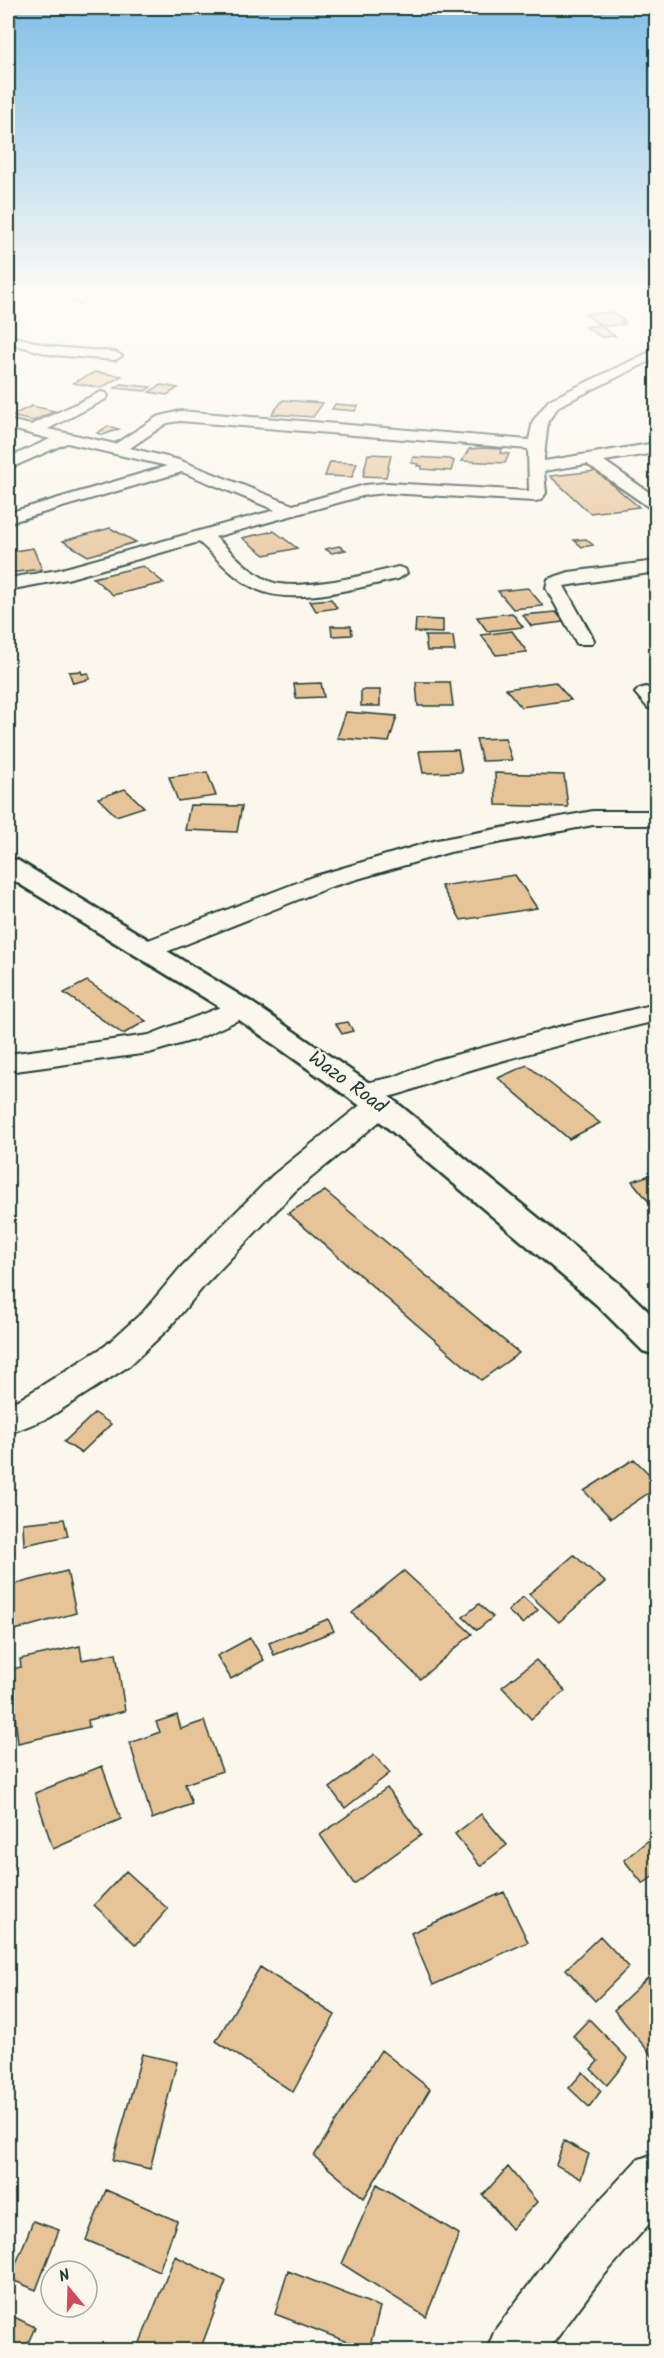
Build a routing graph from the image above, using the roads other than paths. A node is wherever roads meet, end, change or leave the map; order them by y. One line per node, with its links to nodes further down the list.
1 (83, 405): 4 (street)
2 (552, 405): 6 (street)
3 (8, 424): 4 (street)
4 (33, 430): 5 (street)
5 (65, 438): 8 (street); 10 (street)
6 (537, 445): 8 (street); 12 (street)
7 (657, 448): 9 (street)
8 (117, 450): 11 (street)
9 (589, 458): 12 (street); 13 (street)
10 (8, 464)
11 (184, 467): 14 (street); 15 (street)
12 (536, 467): 14 (street)
13 (657, 504)
14 (288, 509): 16 (street)
15 (8, 518)
16 (203, 536): 18 (street); 19 (street)
17 (657, 567): 20 (street)
18 (398, 573)
19 (8, 584)
20 (584, 640)
21 (657, 818): 23 (street)
22 (8, 866): 23 (main road, Wazo Road)
23 (147, 950): 24 (main road, Wazo Road)
24 (241, 1008): 26 (street); 27 (main road, Wazo Road)
25 (657, 1013): 27 (street)
26 (8, 1063)
27 (370, 1099): 28 (main road, Wazo Road); 29 (street)
28 (657, 1341)
29 (8, 1419)
30 (657, 2179): 31 (street)
31 (515, 2350)

